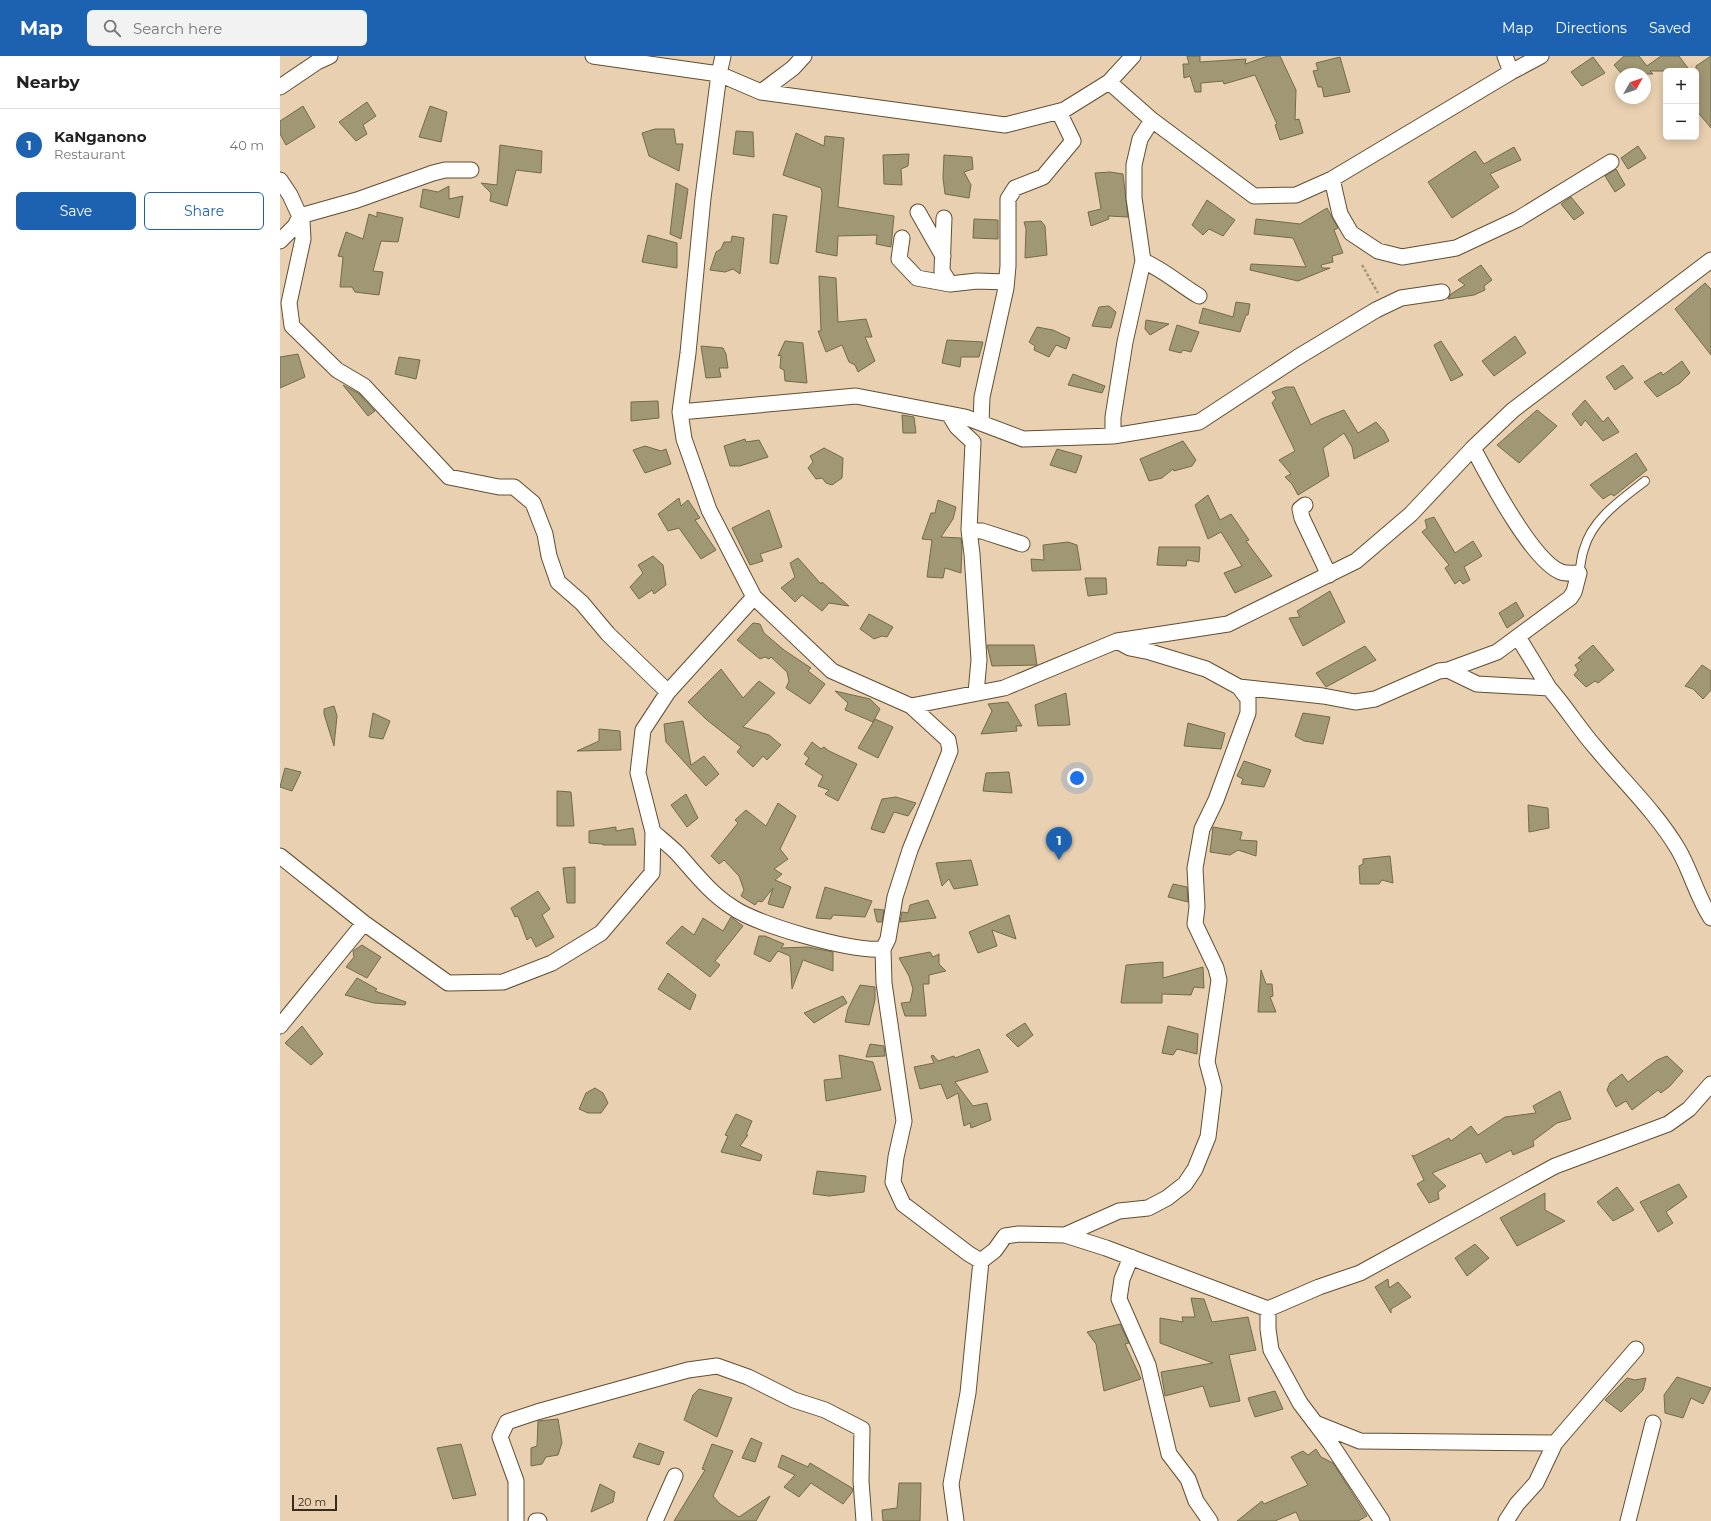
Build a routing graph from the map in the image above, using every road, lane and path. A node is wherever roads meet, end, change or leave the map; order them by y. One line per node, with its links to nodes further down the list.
1 (330, 56): 11 (street)
2 (593, 56): 9 (street)
3 (723, 56): 9 (street)
4 (804, 56): 12 (street)
5 (1133, 56): 10 (street)
6 (1505, 56): 8 (street)
7 (1541, 56): 8 (street)
8 (1511, 72): 17 (street)
9 (719, 74): 12 (street); 33 (street)
10 (1109, 82): 13 (street); 14 (street)
11 (280, 87)
12 (761, 92): 13 (street)
13 (1059, 112): 28 (street)
14 (1152, 120): 17 (street); 26 (street)
15 (1611, 162): 17 (street)
16 (471, 170): 20 (street)
17 (1332, 179)
18 (280, 180): 20 (street)
19 (918, 212): 24 (street)
20 (300, 216): 23 (street); 50 (street)
21 (944, 218): 24 (street)
22 (902, 238): 29 (street)
23 (280, 241)
24 (943, 257): 29 (street)
25 (1711, 260): 37 (street)
26 (1142, 262): 31 (street); 36 (street)
27 (1362, 265): 32 (path)
28 (1006, 282): 29 (street); 35 (street)
29 (950, 284)
30 (1442, 292): 32 (street)
31 (1199, 296)
32 (1386, 306): 36 (street)
33 (680, 412): 34 (street); 44 (street)
34 (949, 414): 35 (street); 40 (street)
35 (981, 423): 36 (street)
36 (1113, 436)
37 (1473, 448): 42 (street); 43 (street)
38 (1645, 481): 42 (lane)
39 (1305, 505): 43 (street)
40 (969, 530): 41 (street); 51 (street)
41 (1022, 544)
42 (1579, 573): 45 (street)
43 (1329, 575): 46 (street)
44 (754, 597): 50 (street); 52 (street)
45 (1518, 637): 47 (street); 49 (street)
46 (1117, 641): 48 (street); 51 (street)
47 (1448, 670): 48 (street); 49 (street)
48 (1239, 687): 60 (street)
49 (1549, 688): 55 (street)
50 (668, 692): 53 (street)
51 (976, 693): 52 (street)
52 (911, 706): 57 (street)
53 (653, 832): 56 (street); 57 (street)
54 (280, 856): 56 (street)
55 (1711, 918)
56 (364, 923): 58 (street)
57 (883, 949): 62 (street)
58 (280, 1026)
59 (1711, 1084): 63 (street)
60 (1065, 1235): 61 (street); 62 (street)
61 (1131, 1257): 63 (street); 73 (street)
62 (982, 1261): 72 (street)
63 (1268, 1309): 65 (street)
64 (1636, 1349): 67 (street)
65 (1315, 1423): 67 (street); 74 (street)
66 (1653, 1423): 76 (street)
67 (1555, 1443): 75 (street)
68 (675, 1476): 70 (street)
69 (516, 1521): 71 (street)
70 (655, 1521)
71 (864, 1521)
72 (956, 1521)
73 (1210, 1521)
74 (1382, 1521)
75 (1506, 1521)
76 (1628, 1521)

